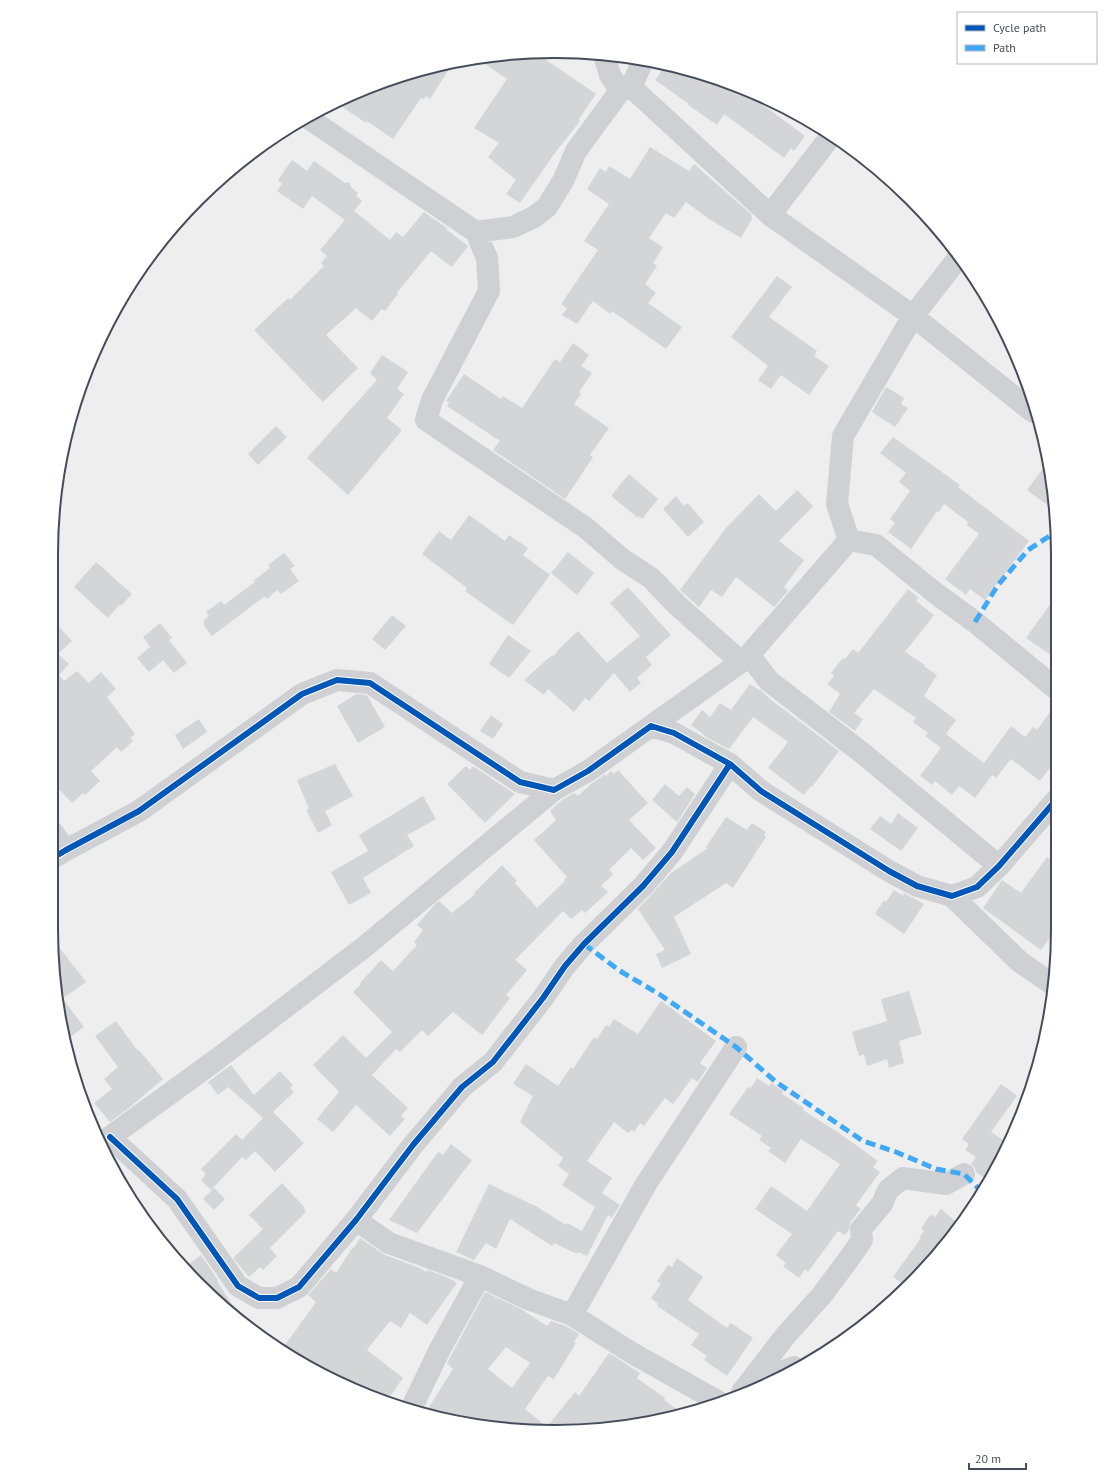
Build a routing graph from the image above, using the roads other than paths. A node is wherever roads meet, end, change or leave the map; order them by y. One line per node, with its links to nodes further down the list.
1 (606, 61): 3 (street)
2 (640, 66): 3 (street)
3 (625, 89): 6 (street); 7 (street)
4 (313, 121): 7 (street)
5 (828, 140): 6 (street)
6 (770, 215): 9 (street)
7 (476, 232): 12 (street)
8 (955, 262): 9 (street)
9 (913, 316): 10 (street); 11 (street)
10 (1029, 409)
11 (849, 540): 12 (street); 13 (street)
12 (745, 658): 14 (street); 19 (street)
13 (1051, 685)
14 (651, 726): 15 (street); 16 (street)
15 (730, 764): 20 (street); 25 (street)
16 (554, 790): 18 (street); 23 (street)
17 (1051, 806): 19 (street)
18 (59, 854)
19 (999, 866): 20 (street)
20 (952, 896): 21 (street)
21 (1048, 981)
22 (736, 1047): 27 (street)
23 (106, 1139): 25 (street)
24 (964, 1174): 28 (street)
25 (356, 1220): 26 (street)
26 (480, 1276): 27 (street); 30 (street)
27 (572, 1315): 29 (street)
28 (746, 1386)
29 (715, 1399)
30 (413, 1404)

